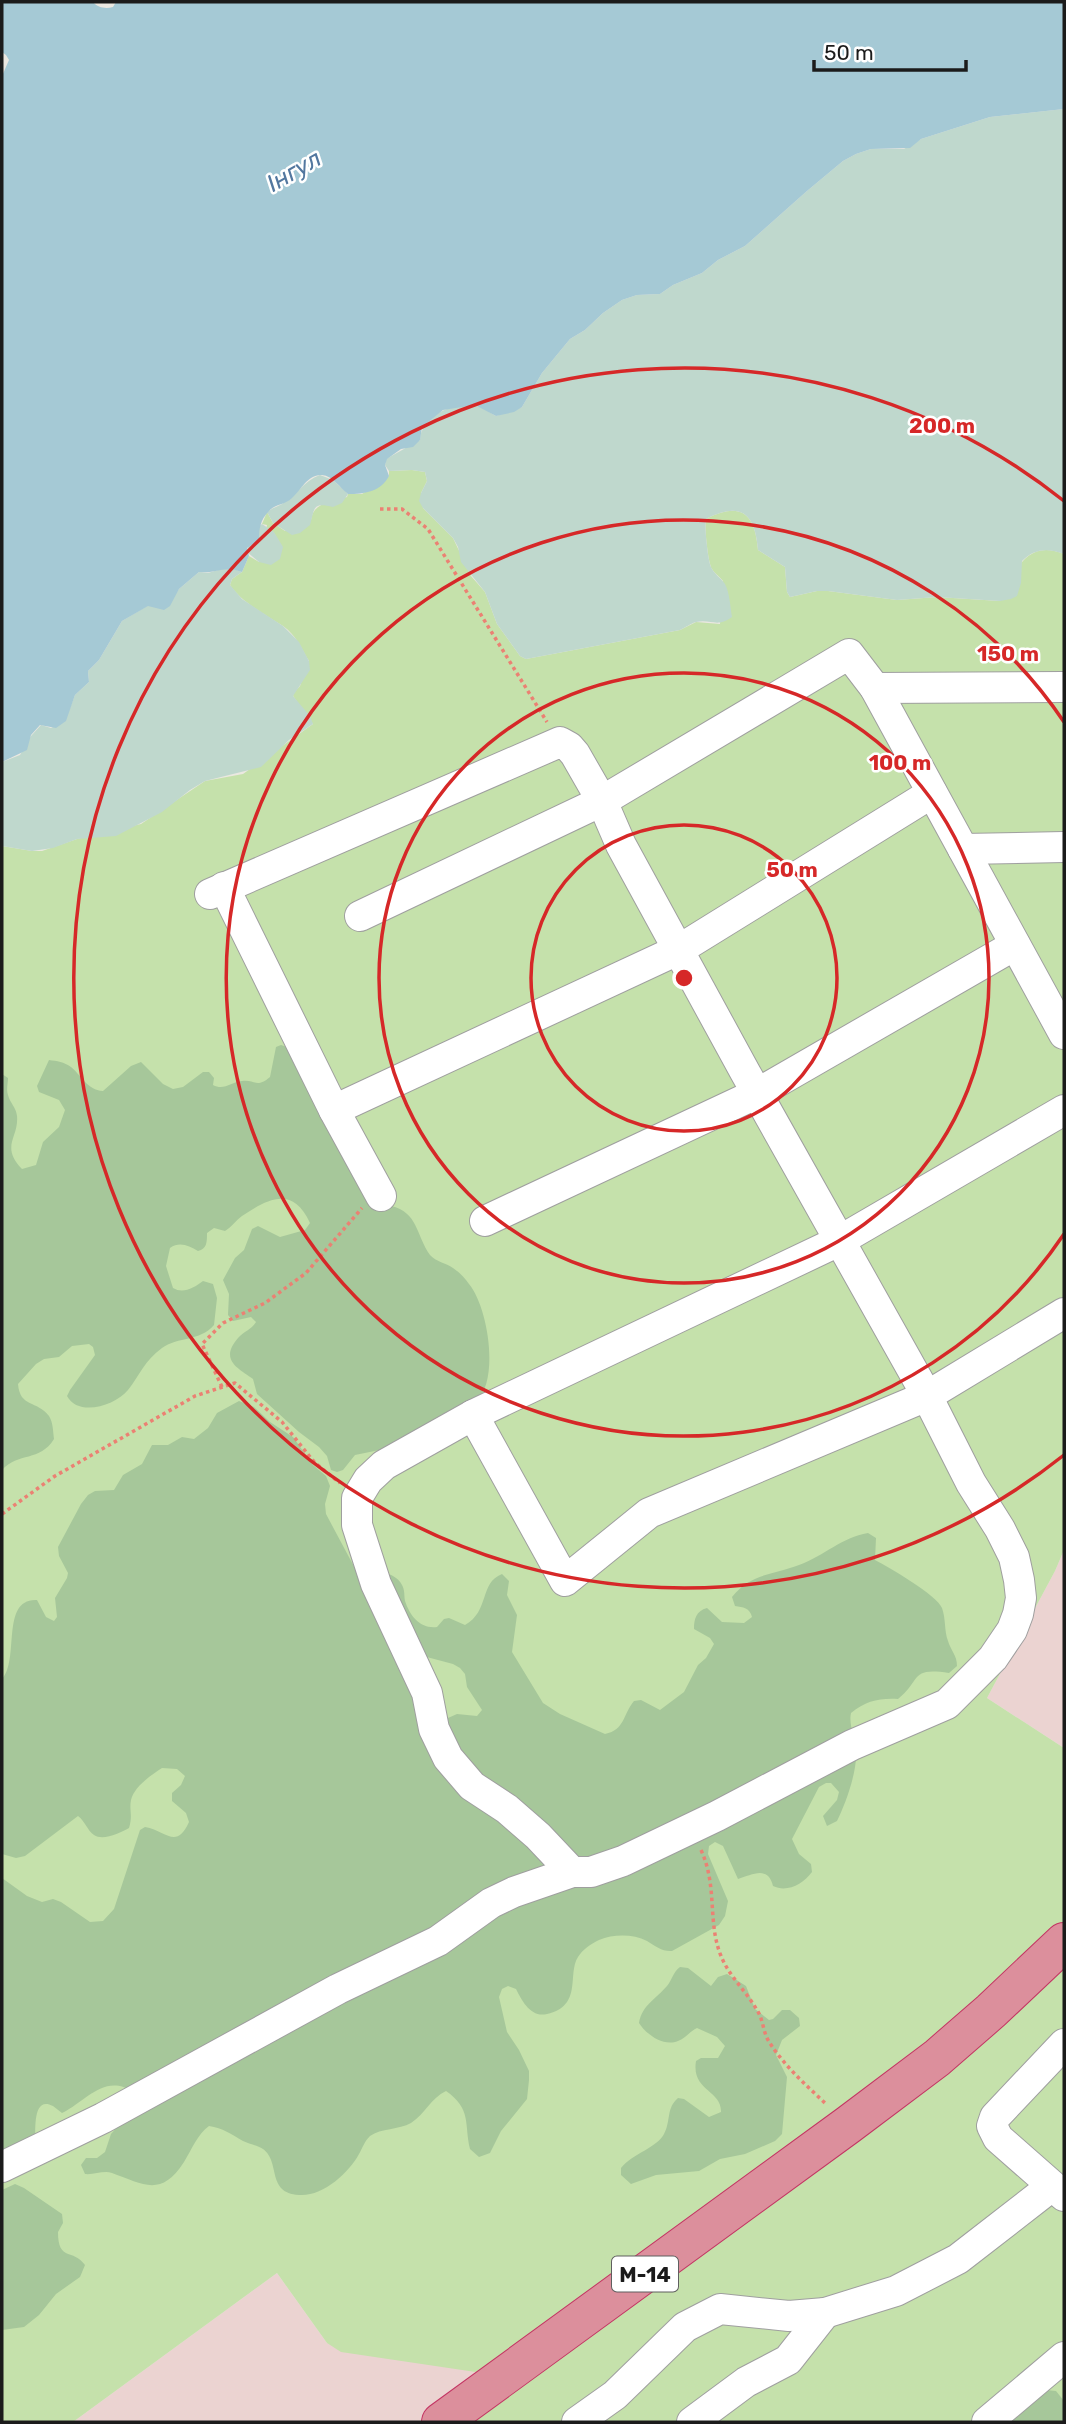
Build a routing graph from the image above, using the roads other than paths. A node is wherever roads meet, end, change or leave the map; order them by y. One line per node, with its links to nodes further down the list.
1 (1064, 687): 2 (lane)
2 (875, 688): 3 (lane); 4 (lane)
3 (932, 793): 6 (lane); 9 (lane)
4 (602, 801): 7 (lane); 9 (lane); 12 (lane)
5 (1064, 847): 6 (lane)
6 (963, 849): 8 (lane)
7 (360, 915)
8 (1015, 945): 10 (lane); 11 (lane)
9 (680, 949): 11 (lane); 12 (lane)
10 (1064, 1034)
11 (758, 1093): 15 (lane); 16 (lane)
12 (334, 1110): 14 (lane)
13 (1064, 1110): 16 (lane)
14 (379, 1193)
15 (485, 1221)
16 (839, 1241): 18 (lane); 19 (lane)
17 (1064, 1313): 18 (lane)
18 (927, 1396): 19 (lane); 20 (lane)
19 (472, 1415): 20 (lane)
20 (572, 1872): 23 (lane)
21 (1064, 1942): 27 (highway, М-14)
22 (1064, 2045): 24 (lane)
23 (2, 2167)
24 (1058, 2191): 25 (lane)
25 (825, 2313): 28 (lane); 29 (lane)
26 (1064, 2357): 30 (lane)
27 (441, 2422)
28 (577, 2422)
29 (692, 2422)
30 (986, 2422)

